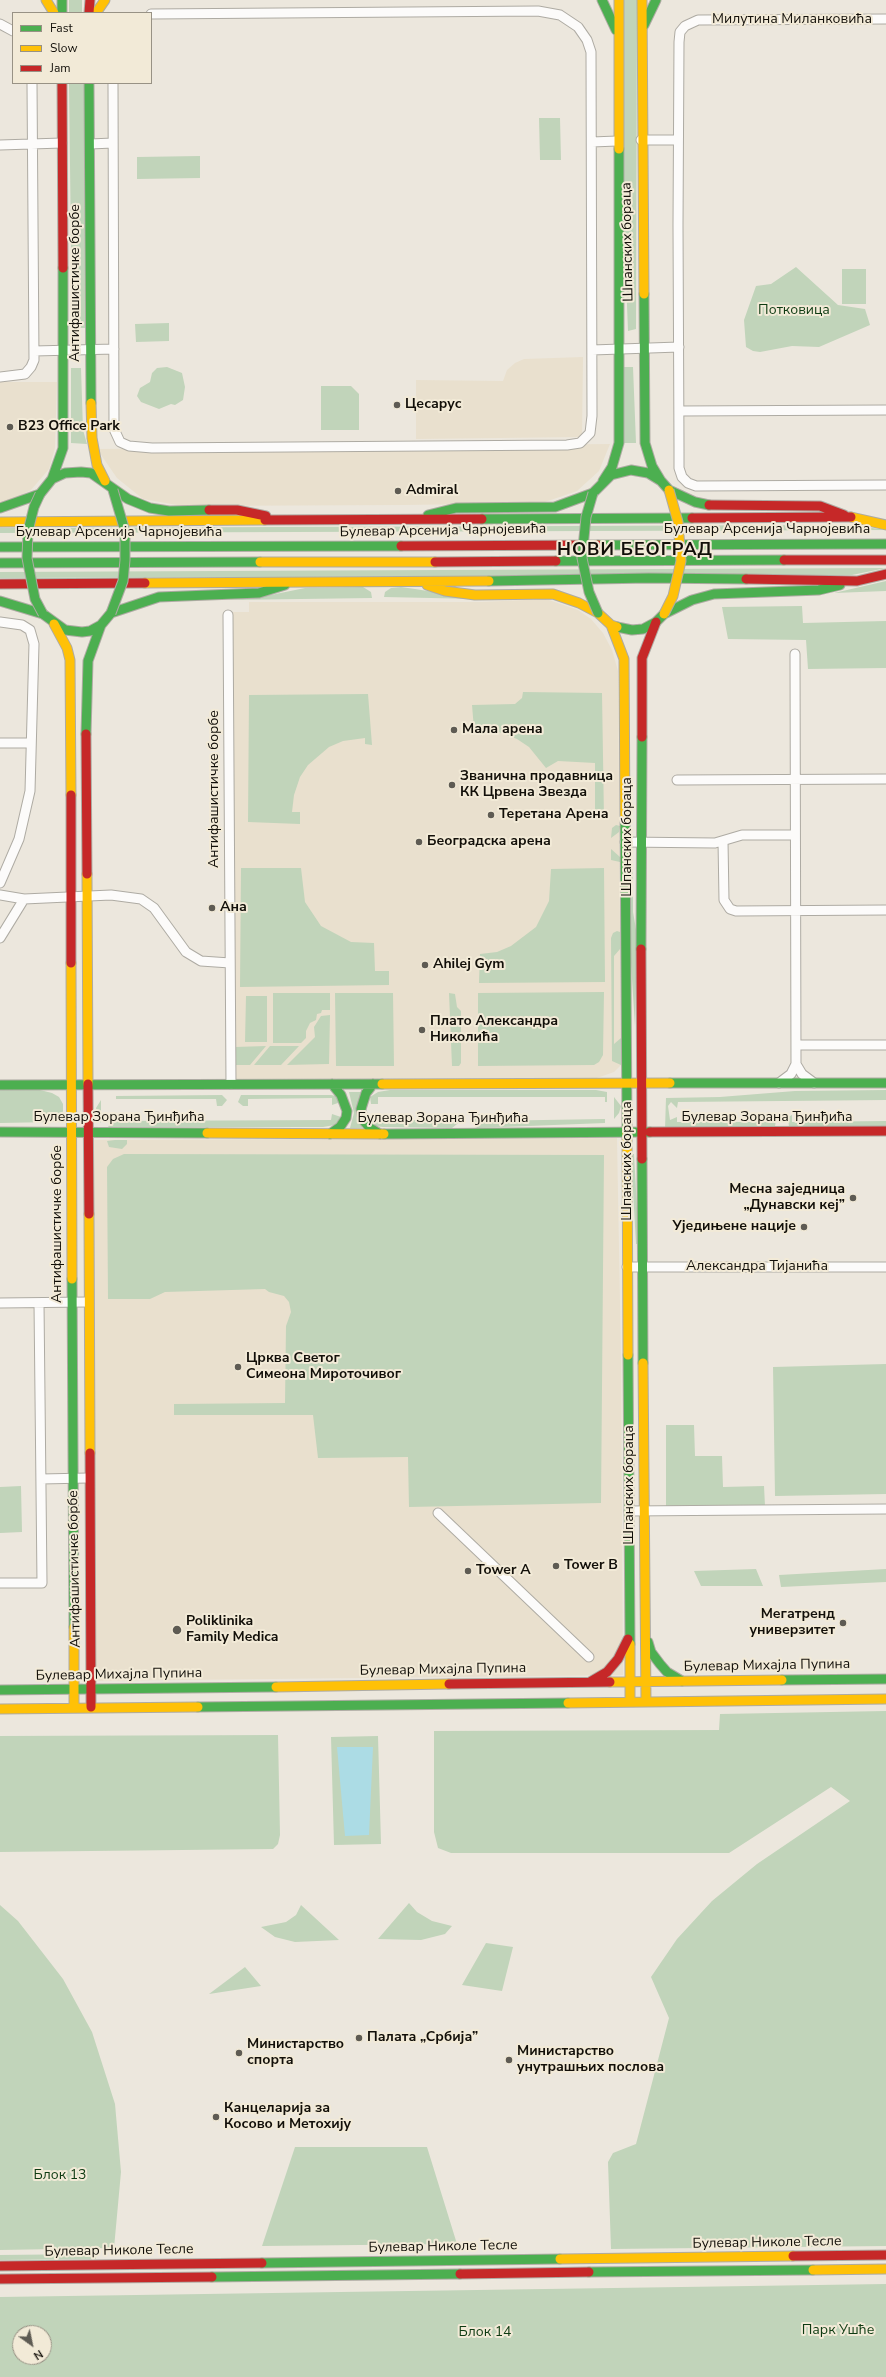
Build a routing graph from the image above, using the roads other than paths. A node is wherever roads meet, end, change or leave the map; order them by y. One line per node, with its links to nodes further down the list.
1 (46, 0): 9 (main road)
2 (62, 0): 10 (main road)
3 (90, 0): 11 (main road)
4 (105, 0): 12 (main road)
5 (602, 0): 17 (main road)
6 (619, 0): 17 (main road, Шпанских бораца)
7 (642, 0): 18 (main road, Шпанских бораца)
8 (656, 0): 18 (main road)
9 (53, 12)
10 (62, 12)
11 (89, 12)
12 (97, 12)
13 (152, 14): 26 (street)
14 (886, 19): 24 (street, Милутина Миланковића)
15 (0, 24): 16 (street)
16 (12, 30)
17 (618, 36): 25 (main road, Шпанских бораца)
18 (642, 36): 23 (main road, Шпанских бораца)
19 (32, 84): 31 (street)
20 (62, 84): 28 (main road, Антифашистичке борбе)
21 (89, 84): 29 (main road, Антифашистичке борбе)
22 (113, 84): 27 (street)
23 (641, 140): 24 (street); 33 (main road, Шпанских бораца)
24 (678, 140): 32 (street)
25 (617, 141): 26 (street); 39 (main road, Шпанских бораца)
26 (592, 142): 38 (street)
27 (113, 143): 29 (street); 34 (street)
28 (62, 144): 31 (street); 36 (main road, Антифашистичке борбе)
29 (90, 144): 37 (main road, Антифашистичке борбе)
30 (0, 145): 31 (street)
31 (33, 145): 35 (street)
32 (679, 347): 33 (street); 42 (street)
33 (643, 348): 39 (street); 46 (main road, Шпанских бораца)
34 (114, 349): 37 (street); 38 (street)
35 (34, 350): 36 (street); 40 (street)
36 (63, 350): 37 (street); 43 (main road, Антифашистичке борбе)
37 (89, 350): 44 (main road, Антифашистичке борбе)
38 (592, 350): 39 (street)
39 (619, 350): 45 (main road, Шпанских бораца)
40 (0, 377)
41 (886, 410): 42 (street)
42 (679, 411): 47 (street)
43 (52, 479): 44 (main road); 51 (main road)
44 (105, 481): 48 (main road)
45 (603, 481): 46 (main road); 50 (main road)
46 (661, 481): 49 (main road)
47 (886, 485)
48 (113, 490): 55 (main road); 69 (main road, bridge)
49 (668, 490): 53 (main road); 71 (main road, bridge)
50 (593, 493): 54 (main road); 70 (main road, bridge)
51 (40, 494): 52 (main road); 68 (main road, bridge)
52 (1, 507)
53 (851, 517): 54 (main road, Булевар Арсенија Чарнојевића); 57 (main road)
54 (411, 520): 55 (main road, Булевар Арсенија Чарнојевића)
55 (286, 521): 56 (main road, Булевар Арсенија Чарнојевића)
56 (0, 522)
57 (886, 525)
58 (886, 544): 59 (main road, Булевар Арсенија Чарнојевића)
59 (0, 547)
60 (886, 560): 61 (main road, Булевар Арсенија Чарнојевића)
61 (0, 563)
62 (886, 574): 63 (main road)
63 (857, 581): 65 (main road); 71 (main road)
64 (291, 582): 65 (main road); 66 (main road); 69 (main road)
65 (416, 582): 70 (main road)
66 (0, 584)
67 (0, 600): 68 (main road)
68 (43, 614): 75 (main road)
69 (111, 614): 76 (main road)
70 (598, 614): 77 (main road)
71 (664, 614): 74 (main road)
72 (228, 615): 96 (street, Антифашистичке борбе)
73 (0, 622): 80 (street)
74 (656, 622): 77 (main road); 87 (main road, Шпанских бораца)
75 (54, 624): 76 (main road); 90 (main road, Антифашистичке борбе)
76 (102, 624): 91 (main road, Антифашистичке борбе)
77 (611, 624): 86 (main road, Шпанских бораца)
78 (795, 654): 81 (street)
79 (0, 743): 80 (street)
80 (31, 744): 88 (street)
81 (795, 779): 82 (street); 83 (street); 84 (street)
82 (886, 779)
83 (677, 780)
84 (795, 835): 85 (street); 93 (street)
85 (723, 841): 87 (street); 93 (street)
86 (625, 842): 87 (street); 108 (main road, Шпанских бораца)
87 (642, 842): 109 (main road, Шпанских бораца)
88 (0, 883)
89 (0, 895): 92 (street)
90 (70, 896): 91 (street); 92 (street); 103 (main road, Антифашистичке борбе)
91 (88, 896): 96 (street); 104 (main road, Антифашистичке борбе)
92 (24, 899): 95 (street)
93 (796, 910): 94 (street); 98 (street)
94 (886, 910)
95 (0, 938)
96 (230, 963): 105 (street, Антифашистичке борбе)
97 (886, 1044): 98 (street)
98 (796, 1045): 99 (street)
99 (796, 1064): 100 (street); 101 (street)
100 (779, 1083): 101 (main road); 109 (main road)
101 (814, 1083): 102 (main road)
102 (886, 1083)
103 (71, 1084): 104 (main road); 110 (main road); 113 (main road, Антифашистичке борбе)
104 (88, 1084): 105 (main road); 114 (main road, Антифашистичке борбе)
105 (231, 1084): 106 (main road)
106 (332, 1084): 107 (main road); 117 (main road)
107 (373, 1084): 108 (main road); 118 (main road)
108 (627, 1084): 109 (main road); 115 (main road, Шпанских бораца)
109 (642, 1084): 116 (main road, Шпанских бораца)
110 (0, 1085)
111 (886, 1131): 116 (main road, Булевар Зорана Ђинђића)
112 (0, 1132): 113 (main road, Булевар Зорана Ђинђића)
113 (71, 1132): 114 (main road, Булевар Зорана Ђинђића); 123 (main road, Антифашистичке борбе)
114 (88, 1132): 117 (main road, Булевар Зорана Ђинђића); 124 (main road, Антифашистичке борбе)
115 (627, 1133): 116 (main road, Булевар Зорана Ђинђића); 118 (main road, Булевар Зорана Ђинђића); 119 (main road, Шпанских бораца)
116 (642, 1133): 120 (main road, Шпанских бораца)
117 (330, 1134): 118 (main road, Булевар Зорана Ђинђића)
118 (380, 1134)
119 (627, 1267): 120 (street, Александра Тијанића); 130 (main road, Шпанских бораца)
120 (643, 1267): 121 (street, Александра Тијанића); 131 (main road, Шпанских бораца)
121 (886, 1267)
122 (0, 1302): 125 (street)
123 (72, 1302): 124 (street); 125 (street); 127 (main road, Антифашистичке борбе)
124 (88, 1302): 126 (main road, Антифашистичке борбе)
125 (39, 1303): 128 (street, Антифашистичке борбе)
126 (88, 1478): 127 (street, Антифашистичке борбе); 144 (main road, Антифашистичке борбе)
127 (73, 1479): 128 (street, Антифашистичке борбе); 143 (main road, Антифашистичке борбе)
128 (41, 1480): 133 (street, Антифашистичке борбе)
129 (886, 1510): 131 (street)
130 (629, 1511): 131 (street); 134 (main road, Шпанских бораца)
131 (644, 1511): 135 (main road, Шпанских бораца)
132 (438, 1512): 136 (street)
133 (0, 1583)
134 (629, 1634): 139 (main road); 140 (main road, Шпанских бораца)
135 (645, 1635): 138 (main road); 141 (main road, Шпанских бораца)
136 (589, 1657)
137 (886, 1679): 138 (main road, Булевар Михајла Пупина)
138 (683, 1681): 141 (main road, Булевар Михајла Пупина)
139 (589, 1682): 140 (main road, Булевар Михајла Пупина); 142 (main road, Булевар Михајла Пупина)
140 (630, 1682): 141 (main road, Булевар Михајла Пупина); 148 (main road, Шпанских бораца)
141 (646, 1682): 147 (main road, Шпанских бораца)
142 (353, 1686): 144 (main road, Булевар Михајла Пупина); 149 (main road)
143 (74, 1689): 144 (main road, Булевар Михајла Пупина); 145 (main road, Булевар Михајла Пупина); 150 (main road, Антифашистичке борбе)
144 (90, 1689): 151 (main road, Антифашистичке борбе)
145 (0, 1690)
146 (886, 1699): 147 (main road)
147 (646, 1701): 148 (main road)
148 (630, 1702): 149 (main road)
149 (354, 1705): 151 (main road)
150 (74, 1707): 151 (main road); 152 (main road)
151 (91, 1707)
152 (0, 1709)
153 (886, 2255): 154 (main road, Булевар Николе Тесле)
154 (0, 2266)
155 (886, 2269): 156 (main road, Булевар Николе Тесле)
156 (0, 2279)

